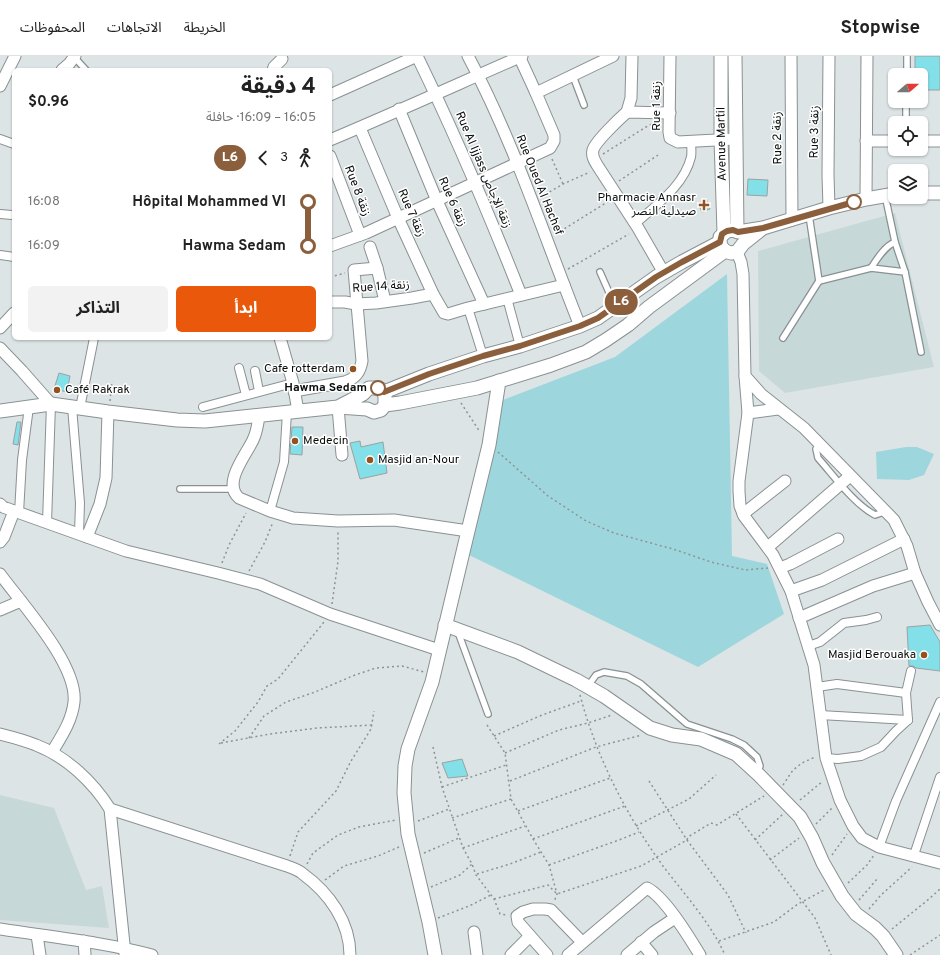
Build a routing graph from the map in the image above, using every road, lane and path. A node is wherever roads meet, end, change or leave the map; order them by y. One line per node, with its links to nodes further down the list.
1 (15, 56): 16 (street)
2 (417, 56): 25 (street); 26 (street, Rue Al Ijjass زنقة الإجاص)
3 (468, 56): 21 (street, Rue Oued Al Hachef)
4 (520, 56): 21 (street); 24 (street)
5 (613, 56): 22 (street)
6 (632, 56): 29 (street)
7 (670, 56): 30 (street, Rue 1 زنقة)
8 (721, 56): 34 (street, Avenue Martil)
9 (735, 56): 35 (street, Avenue Martil)
10 (790, 56): 62 (street, Rue 2 زنقة)
11 (829, 56): 57 (street, Rue 3 زنقة)
12 (867, 56): 36 (street)
13 (907, 56): 20 (lane)
14 (75, 57): 17 (street); 18 (lane)
15 (285, 57): 19 (street)
16 (8, 65): 23 (street)
17 (64, 68)
18 (84, 68)
19 (274, 68)
20 (906, 68)
21 (478, 76): 26 (street); 45 (street, Rue Oued Al Hachef)
22 (573, 76): 24 (street); 27 (lane)
23 (0, 86)
24 (536, 93): 42 (street)
25 (332, 94)
26 (436, 94): 28 (street); 47 (street, Rue Al Ijjass زنقة الإجاص)
27 (584, 105)
28 (399, 109): 31 (street); 54 (street, Rue 6 زنقة)
29 (626, 112): 30 (street); 46 (street)
30 (670, 118): 40 (street, Rue 1 زنقة); 46 (path)
31 (360, 128): 33 (street); 61 (street, Rue 7 زنقة)
32 (0, 139): 41 (street)
33 (332, 139)
34 (721, 139): 35 (street, Rue 1 زنقة); 40 (street, Rue 1 زنقة); 66 (street, Avenue Martil)
35 (736, 139): 66 (street, Avenue Martil)
36 (866, 141): 37 (street); 53 (street)
37 (888, 141)
38 (928, 141): 39 (street)
39 (940, 141)
40 (691, 142): 63 (street)
41 (12, 143)
42 (548, 150): 45 (street); 48 (path)
43 (658, 155): 49 (path)
44 (332, 161): 64 (street, Rue 8 زنقة)
45 (517, 163): 47 (street); 55 (street, Rue Oued Al Hachef)
46 (597, 164): 48 (path); 49 (street)
47 (475, 183): 54 (street); 82 (street, Rue Al Ijjass زنقة الإجاص)
48 (563, 184): 55 (path)
49 (614, 192): 63 (street); 65 (path)
50 (928, 193): 51 (street)
51 (940, 193)
52 (888, 195): 53 (street)
53 (866, 199): 57 (street)
54 (437, 201): 61 (street); 87 (street, Rue 6 زنقة)
55 (533, 202): 65 (street, Rue Oued Al Hachef)
56 (891, 204): 67 (lane)
57 (829, 208): 60 (street)
58 (0, 214): 59 (street)
59 (12, 214)
60 (809, 215): 62 (street); 80 (lane)
61 (398, 218): 64 (street); 81 (street, Rue 7 زنقة)
62 (792, 220): 66 (street)
63 (636, 226): 77 (street); 79 (path)
64 (363, 234): 68 (street); 69 (street)
65 (547, 239): 79 (street, Rue Oued Al Hachef)
66 (732, 241): 77 (street); 102 (street); 104 (street)
67 (895, 242): 73 (lane); 76 (lane)
68 (332, 245)
69 (370, 247): 72 (street)
70 (0, 255): 71 (street)
71 (12, 257)
72 (377, 268): 74 (street); 84 (street)
73 (871, 268): 76 (lane); 80 (lane)
74 (354, 270): 78 (path); 86 (street)
75 (600, 272): 88 (lane)
76 (905, 272): 98 (lane)
77 (664, 273): 88 (street)
78 (332, 276)
79 (562, 280): 82 (street); 91 (street, Rue Oued Al Hachef)
80 (819, 281): 93 (lane)
81 (433, 294): 84 (street, Rue 14 زنقة); 89 (street, Rue 7 زنقة)
82 (521, 295): 83 (street)
83 (508, 298): 87 (street); 96 (street)
84 (385, 301): 86 (street, Rue 14 زنقة)
85 (332, 302): 86 (street, Rue 14 زنقة)
86 (356, 304): 105 (street)
87 (484, 304): 89 (street)
88 (616, 306): 91 (street)
89 (468, 308): 99 (street)
90 (12, 314): 92 (street)
91 (580, 326): 96 (street)
92 (0, 328)
93 (783, 338)
94 (93, 340): 115 (street)
95 (281, 340): 105 (street)
96 (520, 346): 99 (street)
97 (0, 348): 111 (street)
98 (921, 352)
99 (483, 356): 110 (street)
100 (239, 368): 109 (street)
101 (255, 371): 106 (street)
102 (745, 376): 117 (street); 121 (street)
103 (112, 381): 120 (path)
104 (499, 381): 107 (street); 124 (street)
105 (294, 387): 106 (street); 119 (street)
106 (259, 392): 109 (street)
107 (453, 393): 110 (street); 124 (path)
108 (363, 394): 110 (street); 114 (street); 116 (street)
109 (246, 395): 113 (street)
110 (385, 398): 116 (street)
111 (51, 404): 112 (street); 115 (street); 138 (street)
112 (29, 407): 118 (street); 134 (street)
113 (203, 407)
114 (338, 407): 116 (street); 119 (street); 125 (street)
115 (76, 408): 120 (street); 140 (street)
116 (367, 409)
117 (778, 409): 121 (street); 123 (street)
118 (0, 411)
119 (292, 411): 122 (street); 135 (street)
120 (108, 412): 122 (street); 140 (street)
121 (748, 413): 136 (street)
122 (259, 415): 130 (street)
123 (819, 444): 126 (street); 128 (lane)
124 (489, 445): 139 (street); 145 (path)
125 (342, 455)
126 (850, 476): 128 (street); 133 (street)
127 (785, 481): 136 (street)
128 (842, 484): 133 (lane); 144 (street)
129 (180, 489): 130 (lane)
130 (233, 489): 131 (street)
131 (251, 502): 135 (street); 146 (path)
132 (0, 504): 134 (street)
133 (884, 510): 142 (street)
134 (16, 512): 138 (street); 143 (street)
135 (273, 512): 137 (street); 149 (path)
136 (743, 514): 144 (street)
137 (338, 521): 139 (street); 153 (path)
138 (47, 523): 140 (street)
139 (468, 532): 156 (street)
140 (83, 536): 146 (street)
141 (838, 539): 145 (street)
142 (904, 539): 147 (street); 150 (street)
143 (0, 542)
144 (768, 547): 145 (street)
145 (780, 568): 150 (street)
146 (218, 572): 149 (street)
147 (915, 573): 155 (street); 157 (street)
148 (0, 574): 151 (street)
149 (244, 579): 153 (street)
150 (791, 591): 155 (street)
151 (21, 601): 152 (street); 183 (street)
152 (0, 610)
153 (330, 614): 160 (street); 180 (path)
154 (877, 617): 159 (street)
155 (799, 618): 159 (street)
156 (445, 625): 158 (street); 160 (street)
157 (940, 625)
158 (457, 630): 163 (street); 171 (lane)
159 (808, 646): 165 (street)
160 (439, 650): 162 (street)
161 (911, 671): 166 (street)
162 (433, 675): 180 (path); 203 (street)
163 (576, 680): 164 (street); 167 (path)
164 (588, 687): 169 (street); 187 (lane)
165 (817, 687): 166 (street); 172 (street)
166 (906, 693): 173 (street)
167 (581, 701): 174 (path); 179 (path)
168 (940, 702): 212 (street)
169 (625, 710): 174 (path); 177 (street)
170 (374, 711): 175 (path)
171 (488, 714)
172 (820, 715): 173 (street); 185 (street)
173 (908, 720): 185 (street)
174 (588, 723): 182 (path); 184 (path)
175 (372, 725): 180 (path); 222 (path)
176 (487, 725): 179 (path)
177 (659, 730): 182 (path); 187 (street)
178 (0, 734): 183 (street)
179 (494, 736): 184 (path)
180 (249, 738)
181 (433, 747): 193 (path)
182 (596, 747): 190 (path); 191 (path)
183 (52, 752): 197 (street)
184 (504, 753): 186 (path)
185 (825, 755): 194 (path); 206 (street)
186 (507, 765): 191 (path); 193 (path)
187 (756, 772): 194 (street)
188 (716, 775): 199 (path)
189 (940, 776): 215 (street)
190 (611, 778): 196 (path); 200 (path)
191 (510, 781): 195 (path)
192 (648, 781): 199 (path)
193 (442, 787): 198 (path)
194 (774, 790): 201 (path); 218 (street)
195 (511, 799): 200 (path); 202 (path)
196 (625, 806): 205 (path); 209 (path)
197 (110, 809): 222 (street); 251 (street)
198 (449, 809): 202 (path); 203 (path)
199 (667, 810): 205 (path); 210 (path)
200 (518, 811): 204 (path)
201 (736, 814): 210 (path); 233 (path)
202 (452, 818): 208 (path)
203 (406, 822): 211 (street); 223 (path)
204 (526, 825): 209 (path); 213 (path)
205 (636, 826): 207 (path)
206 (853, 826): 212 (street); 218 (path)
207 (640, 831): 216 (path); 221 (path)
208 (459, 838): 213 (path); 217 (path)
209 (533, 839): 214 (path)
210 (687, 840): 216 (path); 242 (path)
211 (410, 843): 217 (street); 226 (path)
212 (879, 847): 215 (street); 227 (path)
213 (463, 848): 220 (path)
214 (541, 852): 221 (path); 224 (path)
215 (919, 856): 219 (street); 238 (path)
216 (658, 857): 230 (path); 250 (path)
217 (413, 858): 229 (street)
218 (823, 863): 227 (street)
219 (940, 863)
220 (472, 864): 224 (path); 229 (path)
221 (549, 865): 230 (path)
222 (287, 866): 223 (street)
223 (302, 873): 226 (street)
224 (476, 875): 231 (path)
225 (878, 878): 234 (path)
226 (316, 885): 255 (street)
227 (837, 888): 233 (path); 234 (street)
228 (940, 888): 246 (path)
229 (422, 891): 239 (street)
230 (557, 894): 232 (path); 235 (path)
231 (491, 895): 232 (path); 239 (path)
232 (494, 899): 236 (path)
233 (803, 901): 242 (path); 265 (path)
234 (851, 908): 238 (street)
235 (551, 910): 236 (street); 248 (street)
236 (517, 916): 245 (street)
237 (675, 918): 248 (street); 249 (street); 263 (street)
238 (861, 918): 246 (street)
239 (429, 922): 256 (street)
240 (0, 929): 243 (street)
241 (474, 932): 257 (street)
242 (746, 933): 250 (path)
243 (37, 935): 247 (street); 252 (street)
244 (940, 935): 267 (path)
245 (530, 936): 258 (street); 259 (street)
246 (883, 936): 266 (street)
247 (84, 941): 251 (street); 253 (street)
248 (582, 942): 260 (street)
249 (641, 942): 261 (street); 262 (street)
250 (718, 942): 264 (path)
251 (124, 951): 254 (street)
252 (40, 955)
253 (85, 955)
254 (152, 955)
255 (350, 955)
256 (435, 955)
257 (477, 955)
258 (511, 955)
259 (547, 955)
260 (568, 955)
261 (627, 955)
262 (652, 955)
263 (700, 955)
264 (725, 955)
265 (831, 955)
266 (896, 955)
267 (910, 955)

